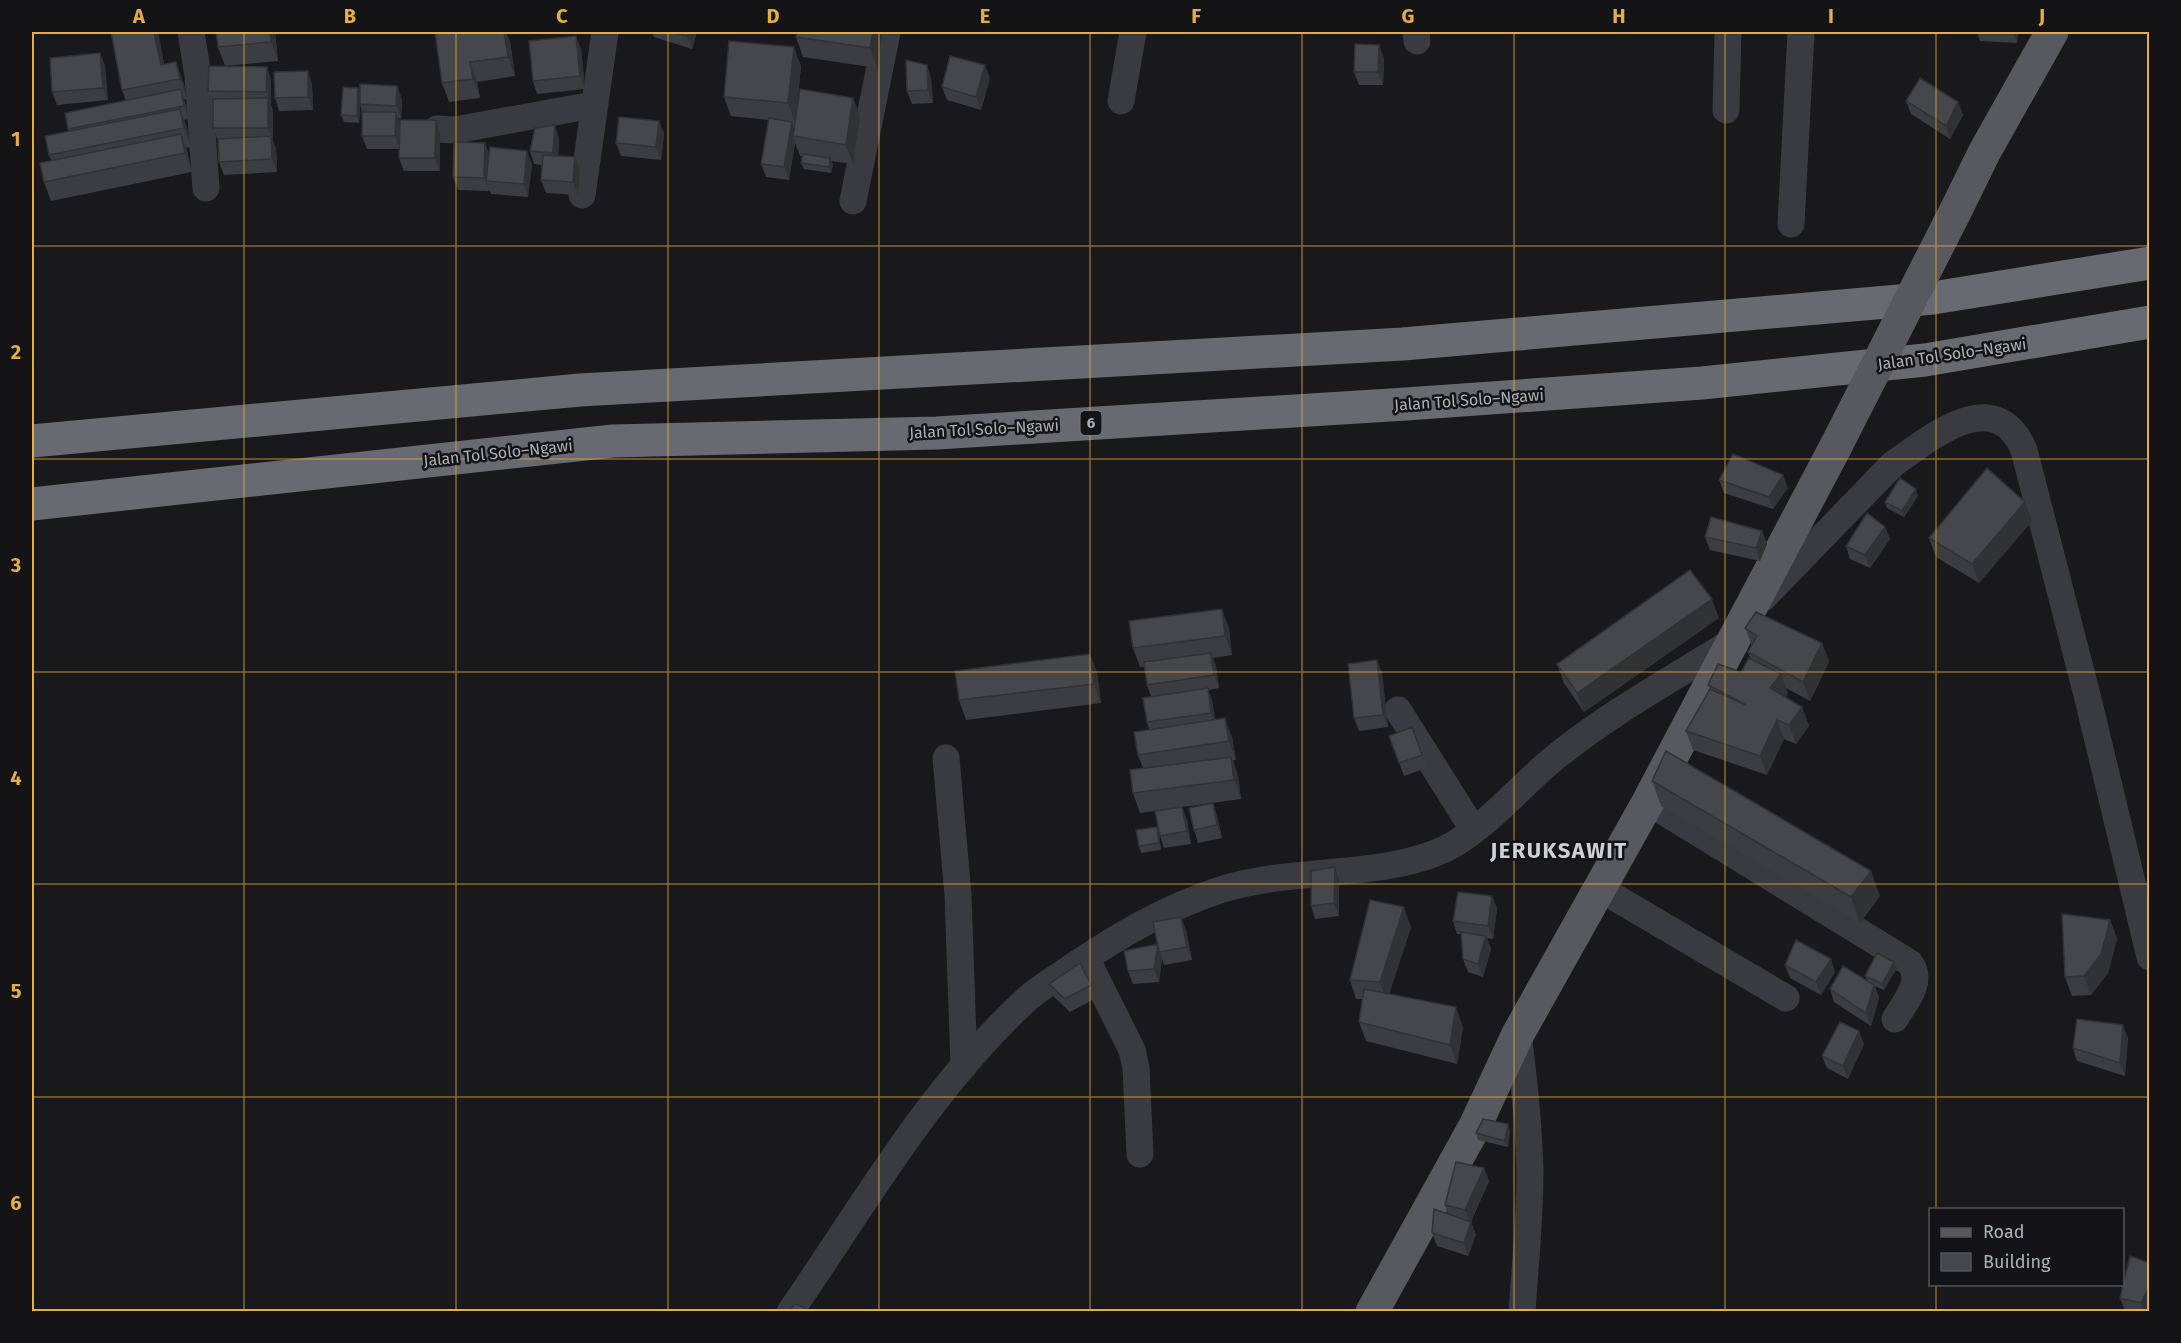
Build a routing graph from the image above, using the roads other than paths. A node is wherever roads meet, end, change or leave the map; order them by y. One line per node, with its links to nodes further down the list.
1 (192, 32): 12 (street)
2 (606, 32): 9 (street)
3 (887, 32): 14 (street)
4 (1133, 32): 8 (street)
5 (1728, 32): 10 (street)
6 (1801, 32): 15 (street)
7 (2052, 32): 20 (main road, bridge)
8 (1122, 100)
9 (593, 105): 11 (street); 13 (street)
10 (1726, 110)
11 (438, 129)
12 (206, 188)
13 (582, 195)
14 (853, 201)
15 (1791, 224)
16 (2150, 263): 18 (highway)
17 (2150, 322): 19 (highway, Jalan Tol Solo–Ngawi / 6)
18 (32, 441)
19 (32, 504)
20 (1751, 609): 21 (main road); 27 (street)
21 (1733, 641): 24 (main road); 25 (street)
22 (1398, 710): 25 (street)
23 (946, 758): 32 (street)
24 (1648, 802): 26 (main road); 30 (street)
25 (1473, 829): 28 (street)
26 (1599, 888): 29 (street); 31 (main road)
27 (2150, 957)
28 (1086, 958): 32 (street); 33 (street)
29 (1786, 999)
30 (1895, 1019)
31 (1518, 1034): 35 (main road); 36 (street)
32 (964, 1066): 34 (street)
33 (1140, 1154)
34 (790, 1311)
35 (1372, 1311)
36 (1521, 1311)

